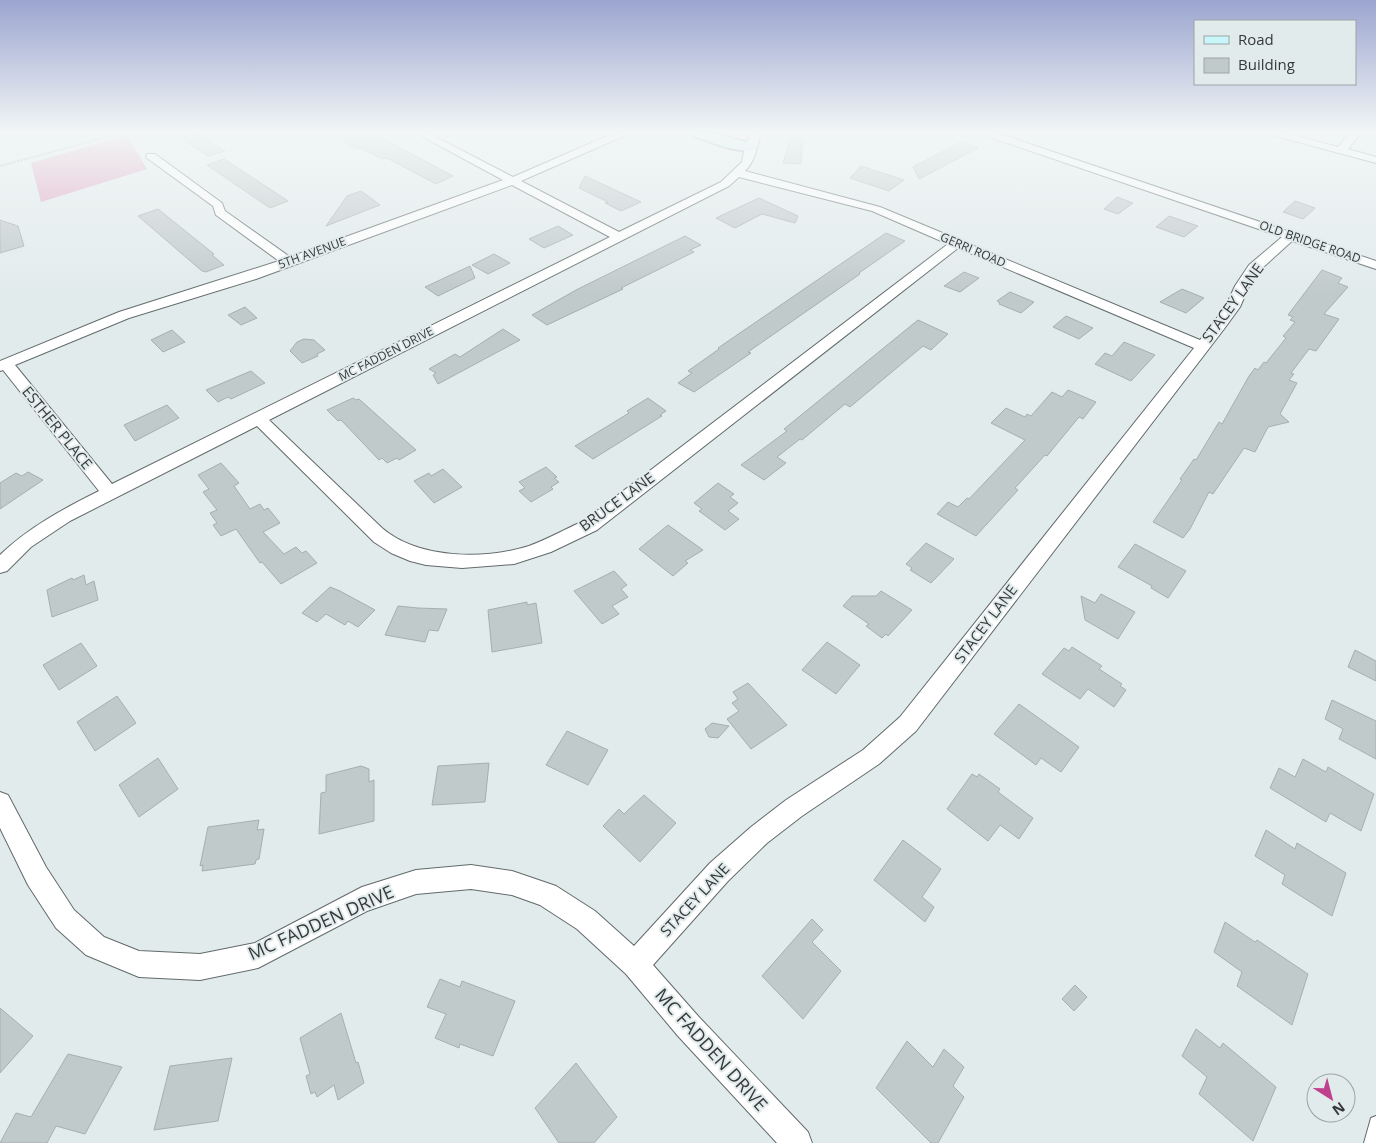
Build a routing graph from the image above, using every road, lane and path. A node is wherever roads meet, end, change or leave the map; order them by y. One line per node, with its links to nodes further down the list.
1 (192, 186): 10 (street)
2 (497, 186): 10 (street, 5TH AVENUE)
3 (522, 186): 8 (street)
4 (720, 186): 8 (street, MC FADDEN DRIVE)
5 (789, 186): 9 (street, GERRI ROAD)
6 (1152, 186): 7 (street, OLD BRIDGE ROAD)
7 (1290, 236): 11 (street, OLD BRIDGE ROAD); 12 (street, STACEY LANE)
8 (618, 237): 14 (street, MC FADDEN DRIVE)
9 (956, 243): 12 (street, GERRI ROAD); 14 (street, BRUCE LANE)
10 (288, 262): 13 (street, 5TH AVENUE)
11 (1376, 265)
12 (1202, 346): 18 (street, STACEY LANE)
13 (3, 365): 15 (street, ESTHER PLACE)
14 (258, 418): 15 (street, MC FADDEN DRIVE)
15 (109, 492): 16 (street, MC FADDEN DRIVE)
16 (0, 566)
17 (0, 804): 18 (street, MC FADDEN DRIVE)
18 (635, 966): 20 (street, MC FADDEN DRIVE)
19 (1376, 1123): 21 (lane)
20 (797, 1143)
21 (1370, 1143)

